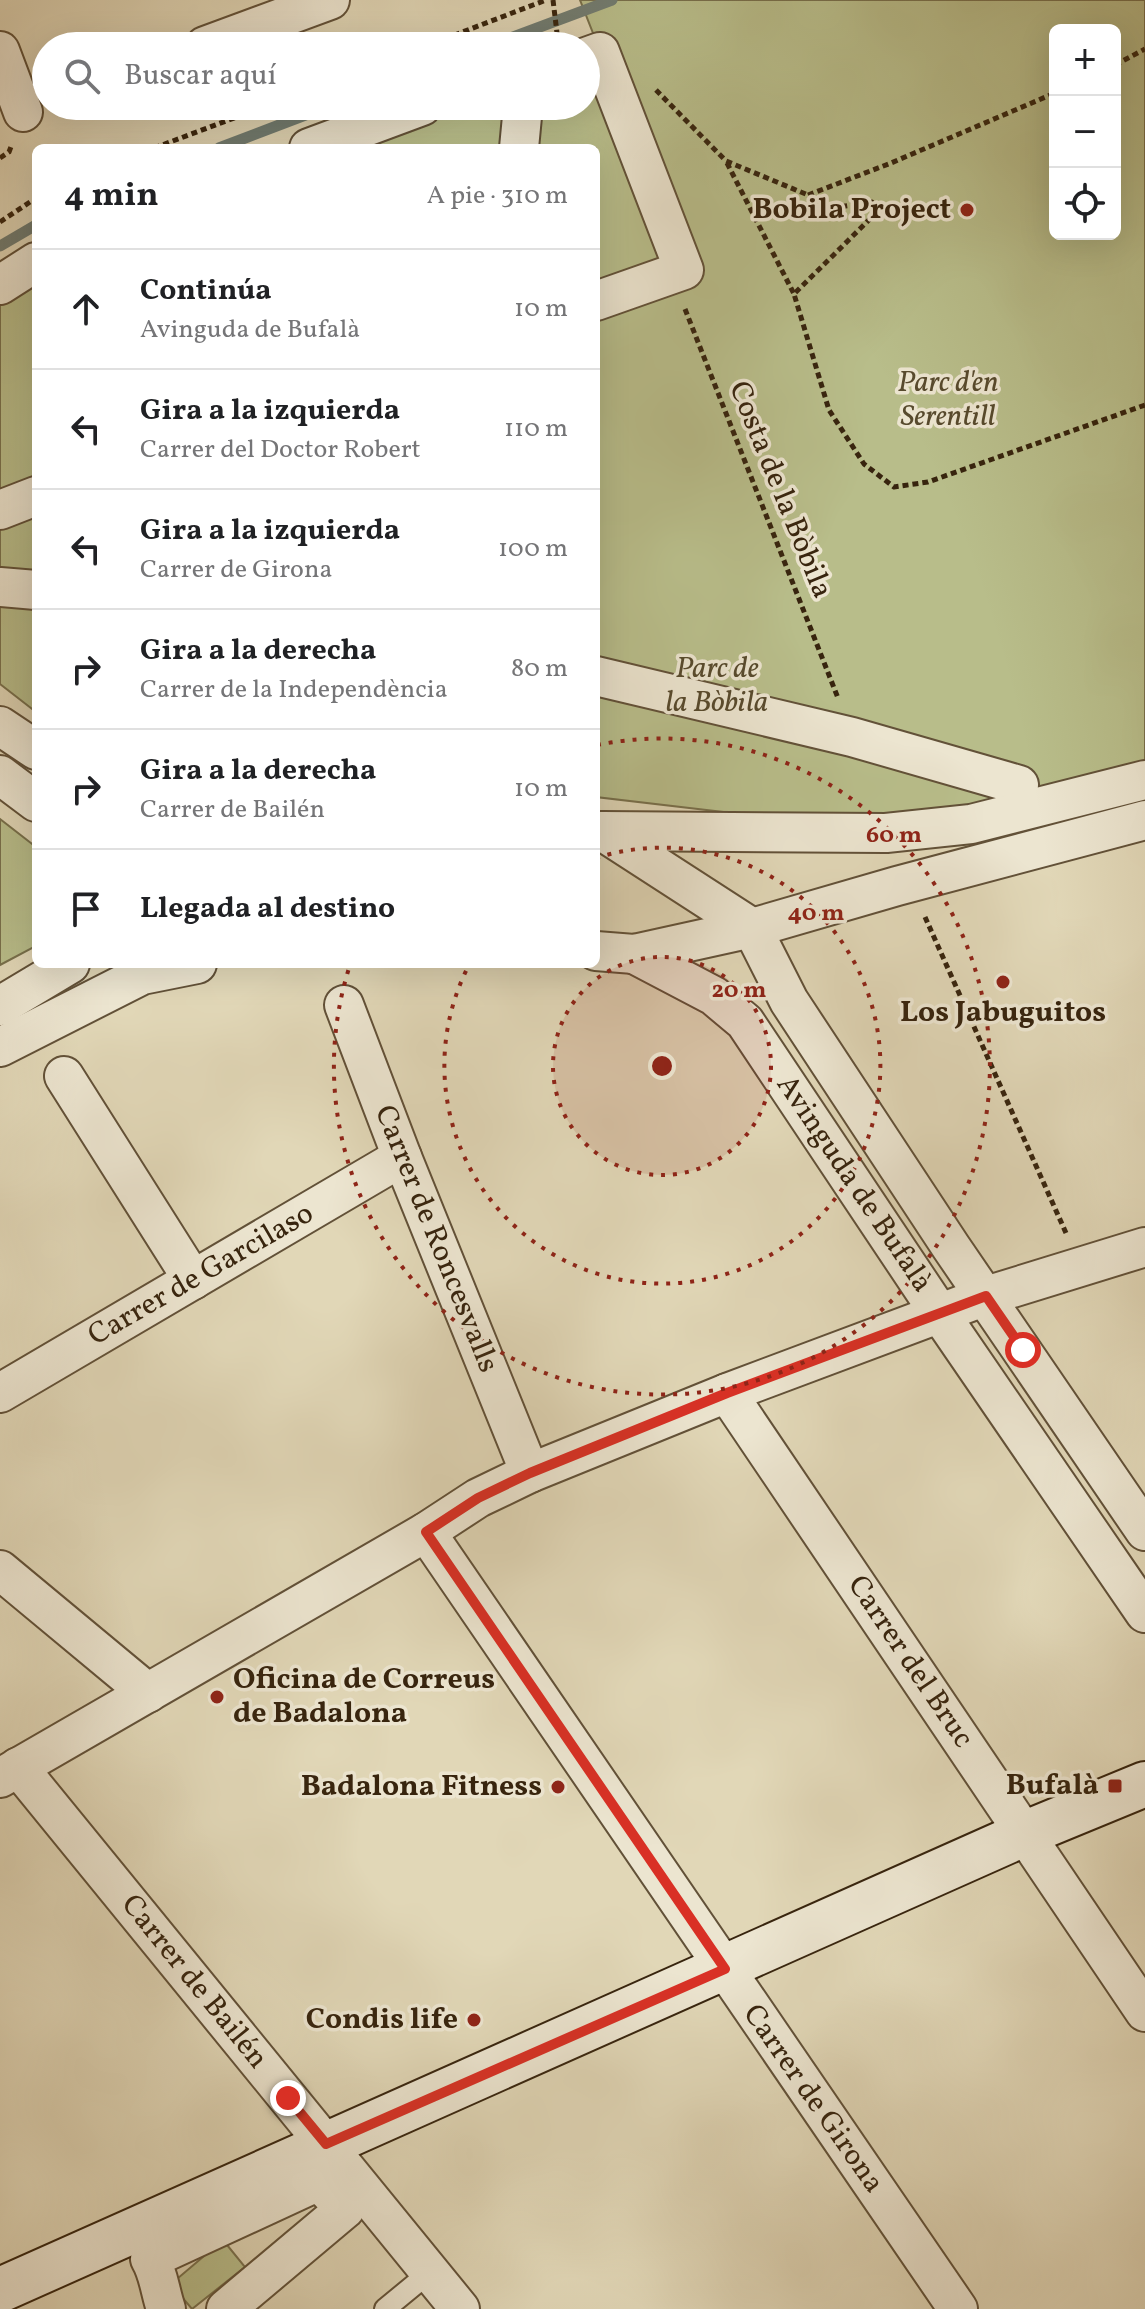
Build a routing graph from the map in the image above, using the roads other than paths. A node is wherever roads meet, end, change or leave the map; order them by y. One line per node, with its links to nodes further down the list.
1 (330, 0): 2 (street)
2 (243, 32)
3 (0, 51): 5 (street)
4 (600, 52): 11 (street)
5 (23, 113)
6 (384, 120): 8 (street)
7 (522, 120): 9 (street)
8 (320, 144)
9 (519, 144)
10 (32, 265): 12 (street)
11 (668, 266): 13 (street); 14 (street)
12 (0, 285)
13 (600, 285)
14 (600, 299)
15 (32, 498): 16 (street)
16 (0, 510)
17 (0, 587): 18 (street)
18 (32, 590)
19 (600, 677): 24 (street)
20 (0, 726): 21 (street)
21 (32, 747)
22 (0, 775): 25 (street)
23 (1145, 780): 27 (street)
24 (1019, 785)
25 (32, 799)
26 (1145, 820): 29 (street)
27 (600, 831)
28 (600, 832): 29 (street)
29 (752, 928): 31 (street); 41 (street, Avinguda de Bufalà)
30 (600, 951): 31 (street)
31 (634, 954): 42 (street, Avinguda de Bufalà)
32 (63, 968): 35 (street)
33 (177, 968): 36 (street)
34 (344, 1005): 38 (street, Carrer de Roncesvalls)
35 (0, 1006)
36 (0, 1047)
37 (64, 1076): 40 (street)
38 (402, 1157): 40 (street, Carrer de Garcilaso); 45 (street, Carrer de Roncesvalls)
39 (1145, 1247): 41 (street)
40 (193, 1280): 43 (street, Carrer de Garcilaso)
41 (986, 1296): 42 (street); 46 (street, Avinguda de Bufalà)
42 (940, 1314): 44 (street); 49 (street, Avinguda de Bufalà)
43 (0, 1393)
44 (727, 1393): 45 (street); 53 (street, Carrer del Bruc)
45 (530, 1473): 47 (street)
46 (1145, 1531)
47 (426, 1532): 50 (street); 54 (street, Carrer de Girona)
48 (0, 1570): 50 (street)
49 (1145, 1613)
50 (148, 1693): 51 (street)
51 (9, 1772): 56 (street, Carrer de Bailén)
52 (1145, 1784): 53 (street)
53 (1026, 1833): 54 (street); 55 (street, Carrer del Bruc)
54 (725, 1969): 56 (street); 63 (street, Carrer de Girona)
55 (1145, 2012)
56 (326, 2144): 57 (street, Carrer de Bailén); 58 (street)
57 (430, 2272): 61 (lane); 62 (street, Carrer de Bailén)
58 (0, 2290)
59 (166, 2309): 60 (street)
60 (226, 2309)
61 (385, 2309)
62 (460, 2309)
63 (958, 2309)

